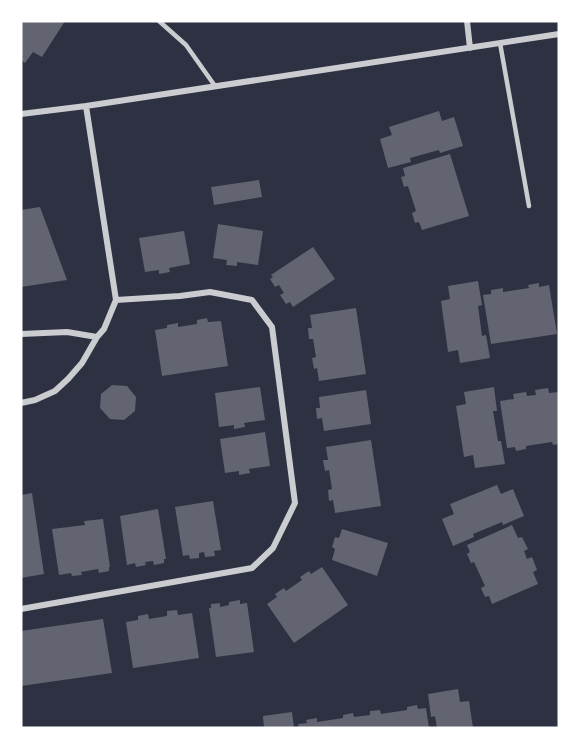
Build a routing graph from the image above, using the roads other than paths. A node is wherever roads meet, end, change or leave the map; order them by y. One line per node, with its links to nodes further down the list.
1 (159, 21): 6 (lane)
2 (467, 21): 5 (street)
3 (559, 34): 4 (street)
4 (500, 43): 5 (street); 9 (lane)
5 (471, 48): 6 (street)
6 (215, 86): 7 (street)
7 (86, 105): 8 (street); 10 (street)
8 (21, 114)
9 (529, 206)
10 (116, 300): 12 (street); 14 (street)
11 (21, 334): 12 (street)
12 (97, 337): 13 (street)
13 (21, 404)
14 (21, 609)

